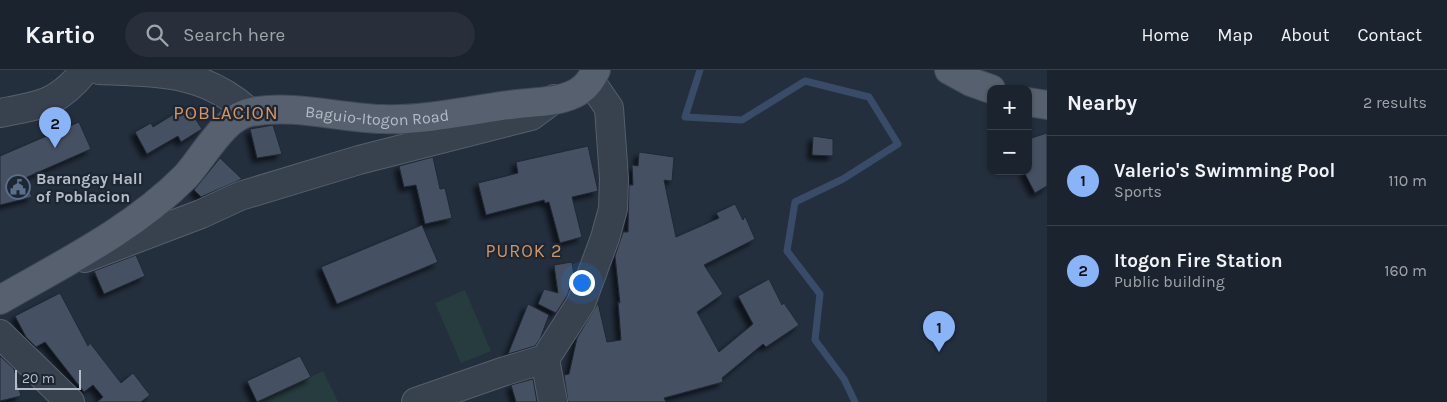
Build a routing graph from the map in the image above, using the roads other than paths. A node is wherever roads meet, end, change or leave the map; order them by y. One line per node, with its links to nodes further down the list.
1 (85, 70): 10 (street)
2 (99, 70): 9 (street)
3 (949, 70): 5 (main road)
4 (593, 76): 6 (main road, Baguio-Itogon Road); 14 (street)
5 (987, 88)
6 (554, 99): 9 (main road, Baguio-Itogon Road); 11 (street)
7 (1032, 103): 8 (main road)
8 (1047, 105)
9 (249, 112): 11 (main road, Baguio-Itogon Road)
10 (0, 113)
11 (58, 267): 12 (main road, Baguio-Itogon Road)
12 (0, 300)
13 (0, 334): 15 (street)
14 (545, 359): 16 (street); 17 (street)
15 (70, 402)
16 (416, 402)
17 (553, 402)

